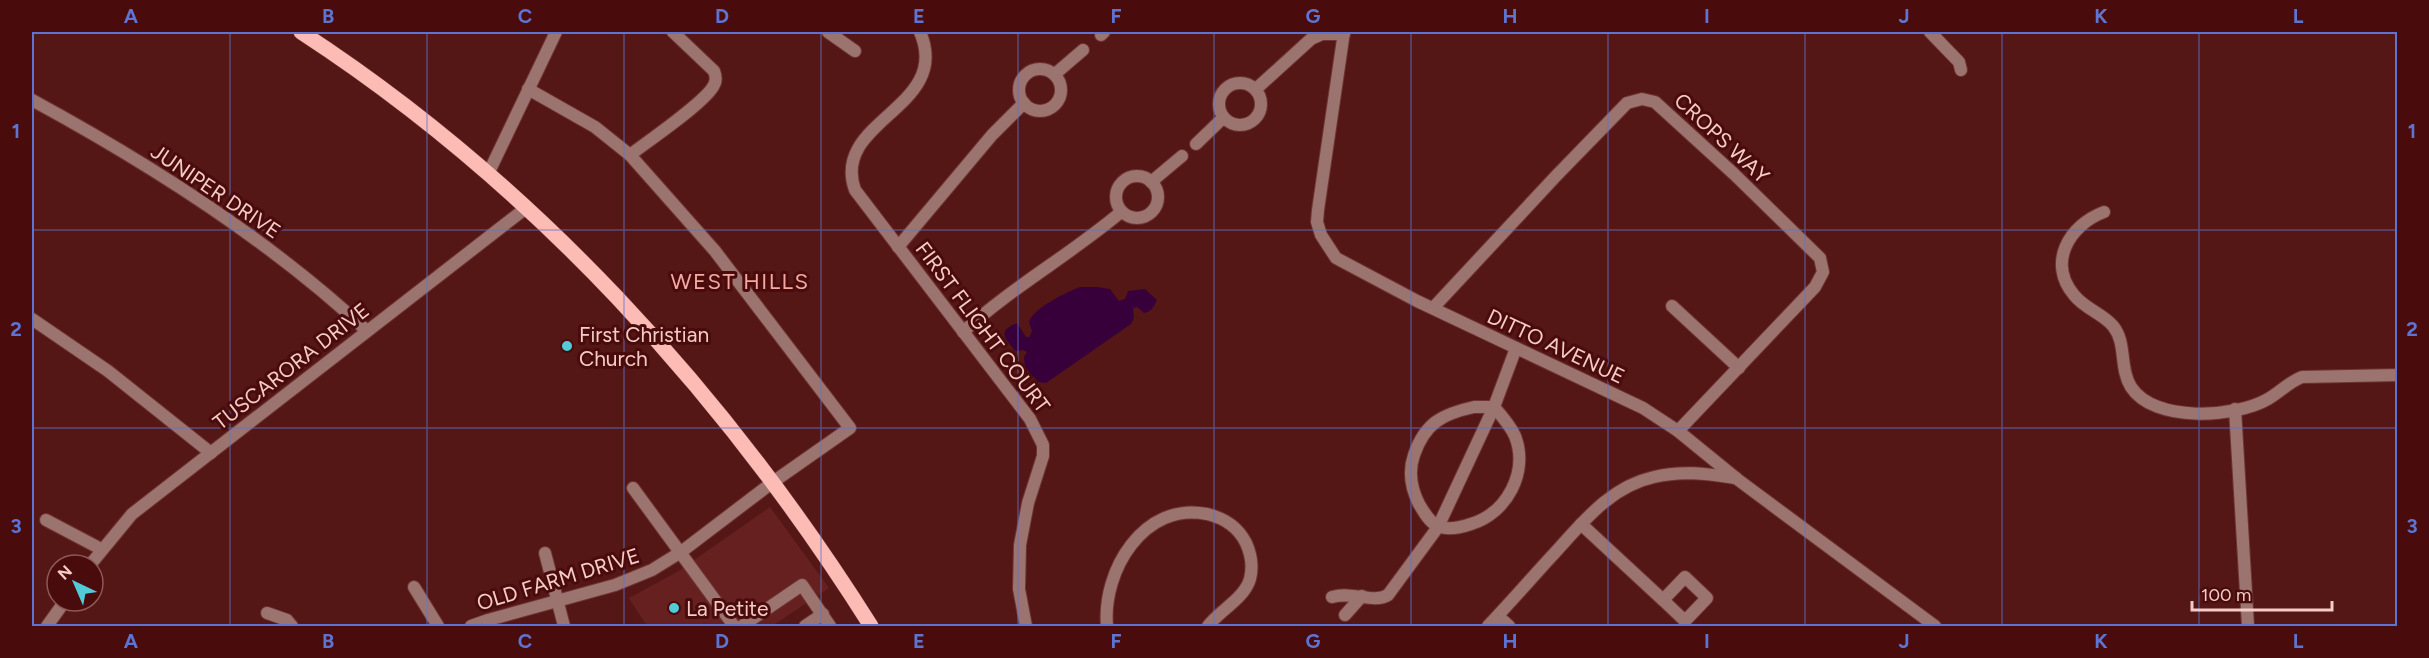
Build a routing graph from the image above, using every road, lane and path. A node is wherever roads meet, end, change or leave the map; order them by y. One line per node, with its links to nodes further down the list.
1 (301, 32): 20 (main road)
2 (556, 32): 12 (street)
3 (673, 32): 18 (street)
4 (828, 32): 9 (street)
5 (920, 32): 25 (street, FIRST FLIGHT COURT)
6 (1930, 32): 10 (street)
7 (1344, 33): 13 (street); 27 (street, DITTO AVENUE)
8 (1083, 50): 11 (street)
9 (855, 51)
10 (1961, 70)
11 (1055, 74): 15 (street); 15 (street)
12 (528, 89): 18 (street); 20 (street)
13 (1256, 89): 16 (street); 16 (street)
14 (32, 100): 29 (street, JUNIPER DRIVE)
15 (1024, 104): 25 (street)
16 (1223, 118): 17 (street)
17 (1196, 144)
18 (630, 155): 41 (street, OLD FARM DRIVE)
19 (1182, 156): 21 (street)
20 (488, 174): 22 (main road)
21 (1151, 182): 23 (street); 23 (street)
22 (526, 208): 29 (street, TUSCARORA DRIVE); 41 (main road)
23 (1121, 212): 30 (street)
24 (2104, 212): 35 (street)
25 (898, 247): 30 (street, FIRST FLIGHT COURT)
26 (1672, 306): 32 (street)
27 (1433, 308): 31 (street, DITTO AVENUE); 32 (street, CROPS WAY)
28 (32, 319): 38 (street)
29 (367, 331): 38 (street, TUSCARORA DRIVE)
30 (963, 332): 70 (street, FIRST FLIGHT COURT)
31 (1516, 348): 34 (street); 36 (street, DITTO AVENUE)
32 (1738, 368): 36 (street, CROPS WAY)
33 (2397, 375): 35 (street)
34 (1494, 407): 45 (street); 45 (street); 45 (street)
35 (2235, 409): 76 (street)
36 (1678, 432): 37 (street, DITTO AVENUE)
37 (1703, 451): 39 (street); 40 (street, DITTO AVENUE)
38 (211, 453): 46 (street, TUSCARORA DRIVE)
39 (1696, 473): 40 (street); 44 (street)
40 (1737, 478): 75 (street, DITTO AVENUE)
41 (773, 482): 47 (street, OLD FARM DRIVE); 69 (main road)
42 (633, 488): 47 (street)
43 (46, 520): 46 (street)
44 (1581, 524): 54 (street); 59 (street)
45 (1438, 527): 51 (street)
46 (101, 549): 48 (street, TUSCARORA DRIVE)
47 (681, 552): 53 (street, OLD FARM DRIVE); 65 (street)
48 (98, 553)
49 (545, 553): 53 (street)
50 (414, 587): 62 (street)
51 (1362, 596): 52 (street); 58 (street)
52 (1332, 597)
53 (557, 600): 63 (street, OLD FARM DRIVE); 64 (street)
54 (1663, 600)
55 (57, 613): 60 (street)
56 (267, 613): 61 (street)
57 (823, 614): 66 (street); 67 (street); 68 (street)
58 (1345, 615)
59 (1498, 616): 73 (street); 74 (street)
60 (47, 627)
61 (292, 627)
62 (438, 627)
63 (471, 627)
64 (564, 627)
65 (734, 627)
66 (742, 627)
67 (804, 627)
68 (830, 627)
69 (871, 627)
70 (1026, 627)
71 (1107, 627): 72 (street)
72 (1208, 627)
73 (1488, 627)
74 (1509, 627)
75 (1935, 627)
76 (2248, 627)

